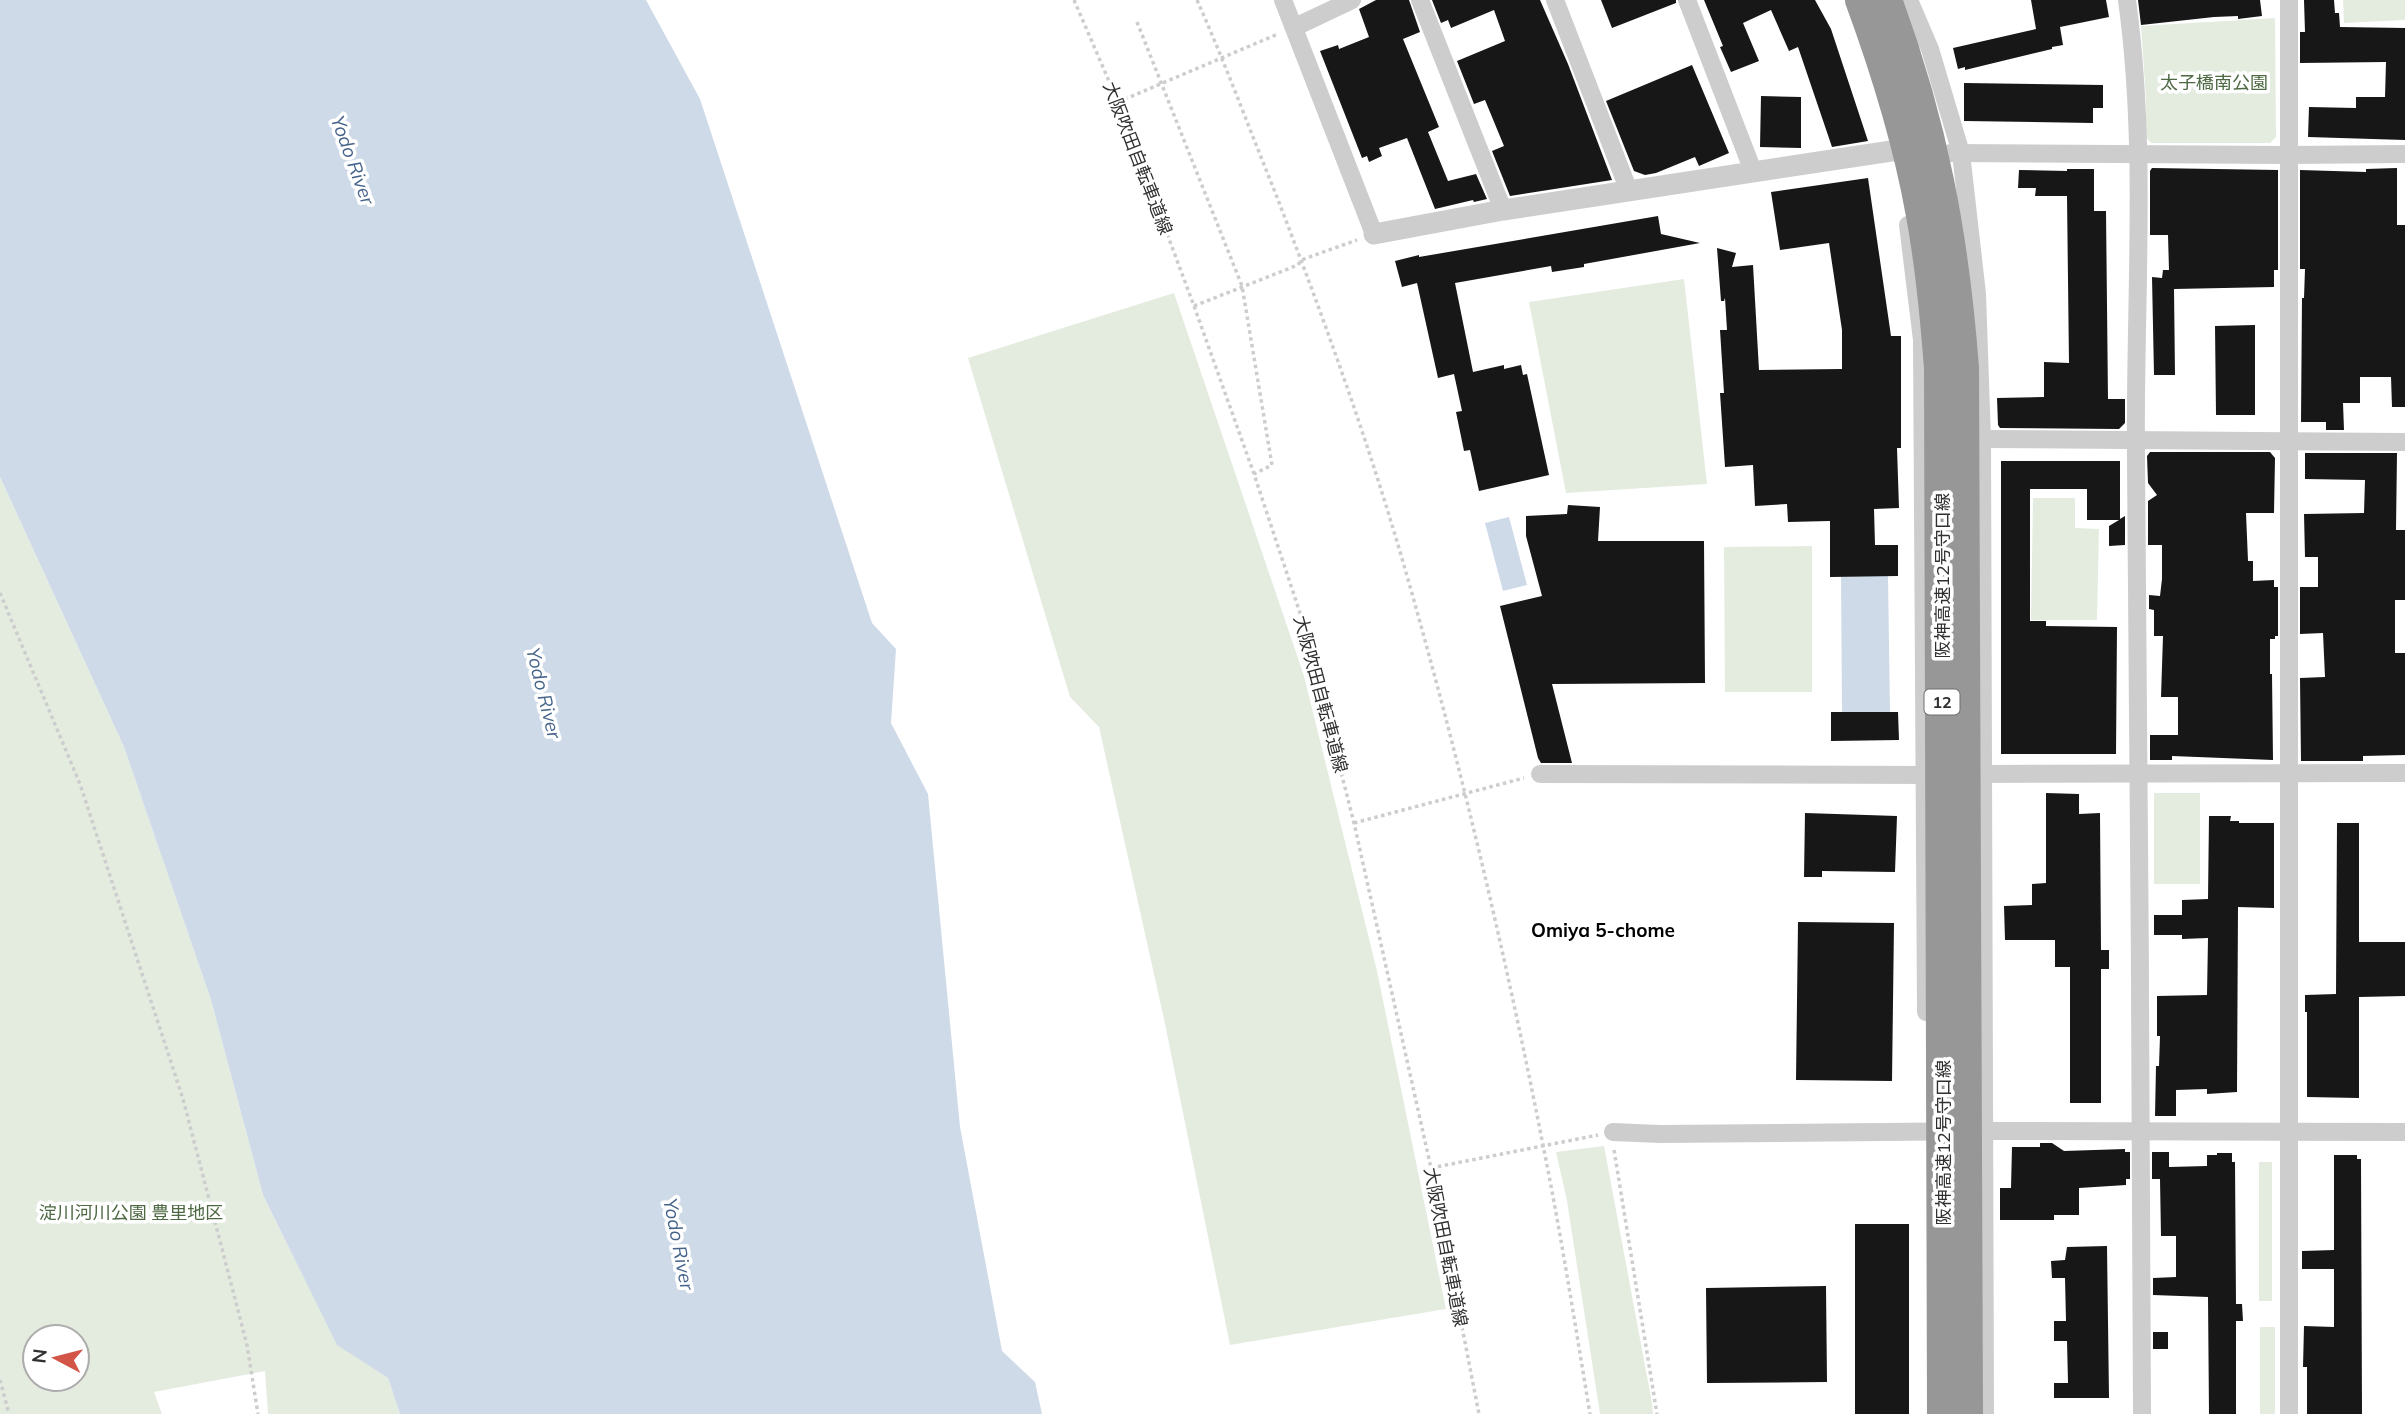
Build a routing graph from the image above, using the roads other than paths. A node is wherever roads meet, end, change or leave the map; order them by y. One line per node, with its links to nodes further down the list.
1 (1283, 0): 12 (street)
2 (1352, 0): 12 (street)
3 (1420, 0): 20 (street)
4 (1555, 0): 19 (street)
5 (1687, 0): 18 (street)
6 (1846, 0): 13 (street)
7 (1861, 0): 39 (highway, 阪神高速12号守口線 / 12, bridge)
8 (1886, 0): 40 (highway, 阪神高速12号守口線, bridge)
9 (1909, 0): 14 (street)
10 (2127, 0): 15 (street)
11 (2289, 0): 17 (street)
12 (1295, 27): 21 (street)
13 (1898, 150): 14 (street); 18 (street); 31 (street)
14 (1961, 153): 15 (street); 22 (street)
15 (2138, 153): 17 (street); 23 (street)
16 (2405, 154): 17 (street)
17 (2288, 155): 24 (street)
18 (1753, 171): 19 (street)
19 (1629, 191): 20 (street)
20 (1503, 210): 21 (street)
21 (1374, 234)
22 (1982, 439): 23 (street); 29 (street)
23 (2136, 440): 24 (street); 30 (street)
24 (2287, 442): 25 (street); 26 (street)
25 (2405, 442)
26 (2289, 772): 27 (street); 30 (street); 37 (street)
27 (2405, 773)
28 (1540, 774): 31 (street)
29 (1984, 774): 30 (street); 31 (street); 32 (street)
30 (2139, 774): 34 (street)
31 (1924, 775): 36 (street)
32 (1985, 1131): 34 (street); 36 (street); 41 (street)
33 (1614, 1132): 36 (street)
34 (2141, 1132): 37 (street); 42 (street)
35 (2405, 1132): 37 (street)
36 (1927, 1133): 38 (street)
37 (2289, 1133): 43 (street)
38 (1928, 1414)
39 (1943, 1414)
40 (1967, 1414)
41 (1984, 1414)
42 (2142, 1414)
43 (2289, 1414)

